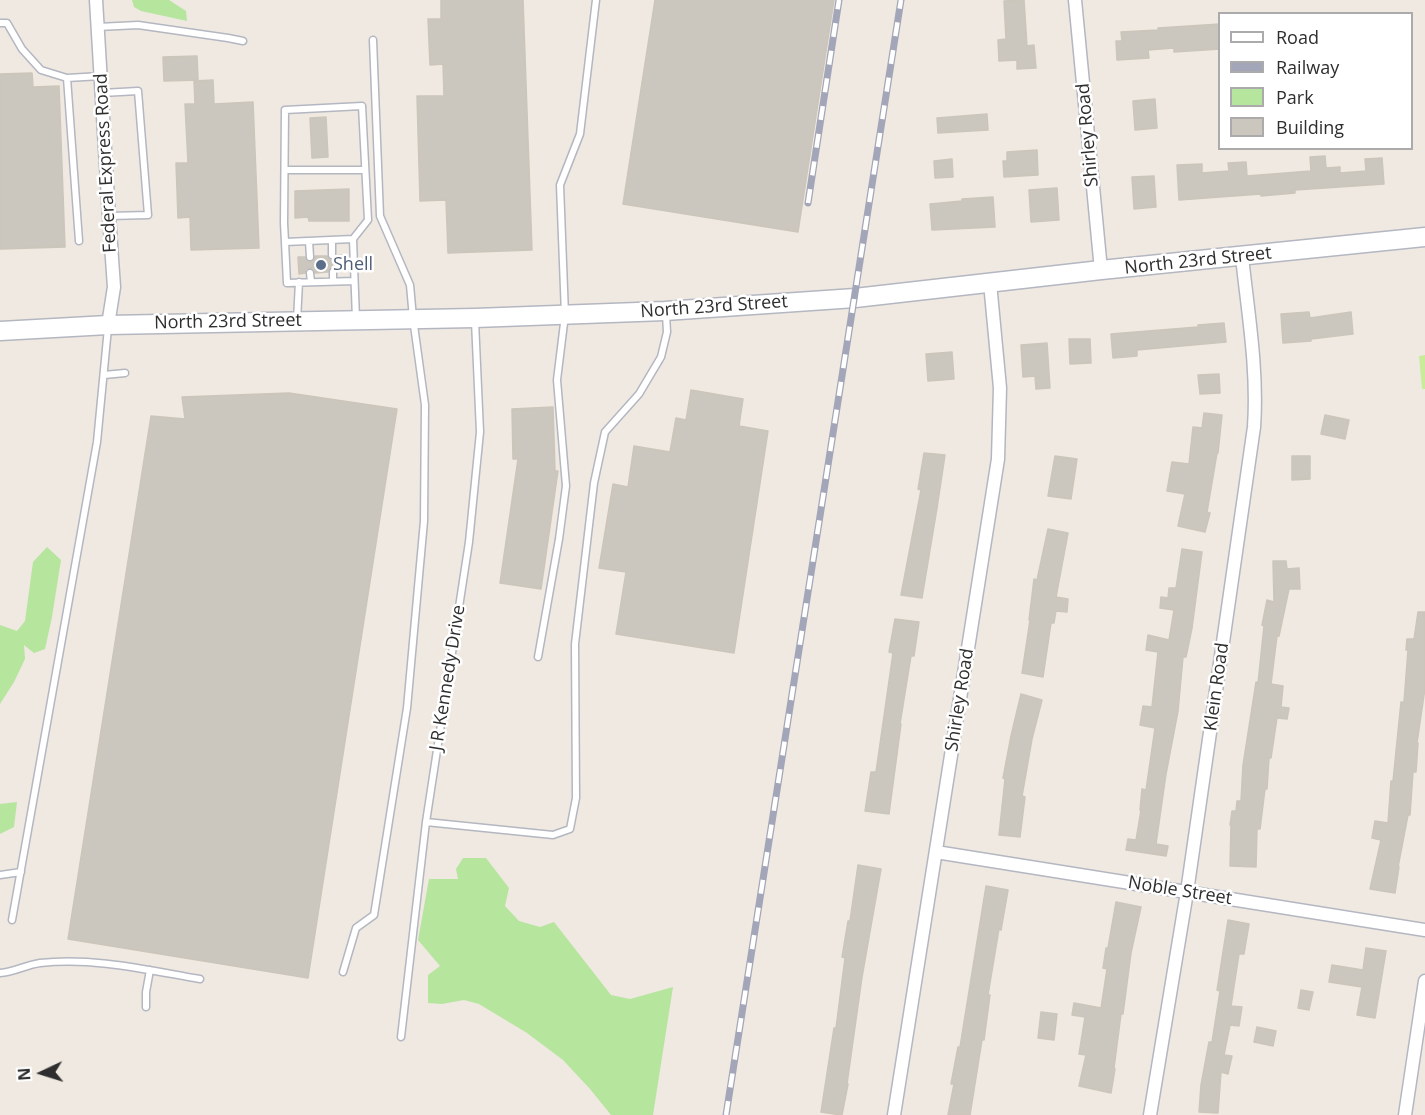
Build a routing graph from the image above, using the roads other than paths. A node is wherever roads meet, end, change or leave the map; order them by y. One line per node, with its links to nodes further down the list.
1 (96, 0): 5 (street, Federal Express Road)
2 (596, 0): 32 (lane)
3 (1076, 0): 23 (street, Shirley Road)
4 (0, 23): 9 (lane)
5 (98, 27): 7 (lane); 8 (street, Federal Express Road)
6 (373, 40): 33 (lane)
7 (243, 41)
8 (101, 76): 9 (lane); 10 (street, Federal Express Road)
9 (66, 78): 17 (lane)
10 (102, 93): 13 (street, Federal Express Road); 13 (lane)
11 (285, 170): 12 (lane); 12 (lane); 19 (lane)
12 (365, 170): 15 (lane)
13 (108, 216): 37 (street, Federal Express Road)
14 (1425, 237): 21 (main road, North 23rd Street)
15 (353, 239): 16 (lane); 27 (lane)
16 (332, 240): 18 (lane); 20 (lane)
17 (79, 241)
18 (309, 241): 19 (lane); 22 (lane)
19 (285, 242): 28 (lane)
20 (332, 255)
21 (1242, 256): 23 (main road, North 23rd Street); 46 (street, Klein Road)
22 (310, 257)
23 (1101, 270): 30 (main road, North 23rd Street)
24 (333, 272): 26 (lane)
25 (310, 273): 29 (lane)
26 (333, 281): 27 (lane); 29 (lane)
27 (354, 281): 36 (lane)
28 (298, 282): 29 (lane); 35 (lane)
29 (311, 282)
30 (990, 283): 31 (main road, North 23rd Street); 43 (street, Shirley Road)
31 (666, 311): 32 (main road, North 23rd Street); 42 (lane)
32 (565, 315): 34 (main road, North 23rd Street); 41 (lane)
33 (413, 318): 34 (main road, North 23rd Street); 36 (main road, North 23rd Street); 50 (lane)
34 (475, 318): 42 (lane, J R Kennedy Drive)
35 (297, 320): 36 (main road, North 23rd Street); 37 (main road, North 23rd Street)
36 (356, 320)
37 (108, 325): 38 (main road, North 23rd Street); 40 (lane)
38 (0, 332)
39 (125, 373): 40 (lane)
40 (104, 375): 44 (lane)
41 (538, 657)
42 (426, 822): 55 (lane, J R Kennedy Drive)
43 (936, 852): 46 (street, Noble Street); 56 (street, Shirley Road)
44 (21, 872): 45 (lane); 47 (lane)
45 (0, 875)
46 (1187, 892): 48 (street, Noble Street); 57 (street, Klein Road)
47 (12, 920)
48 (1425, 930)
49 (150, 970): 51 (lane); 52 (lane); 54 (lane)
50 (343, 972)
51 (0, 973)
52 (200, 978)
53 (1425, 981): 58 (street)
54 (146, 1007)
55 (401, 1037)
56 (894, 1115)
57 (1150, 1115)
58 (1405, 1115)

